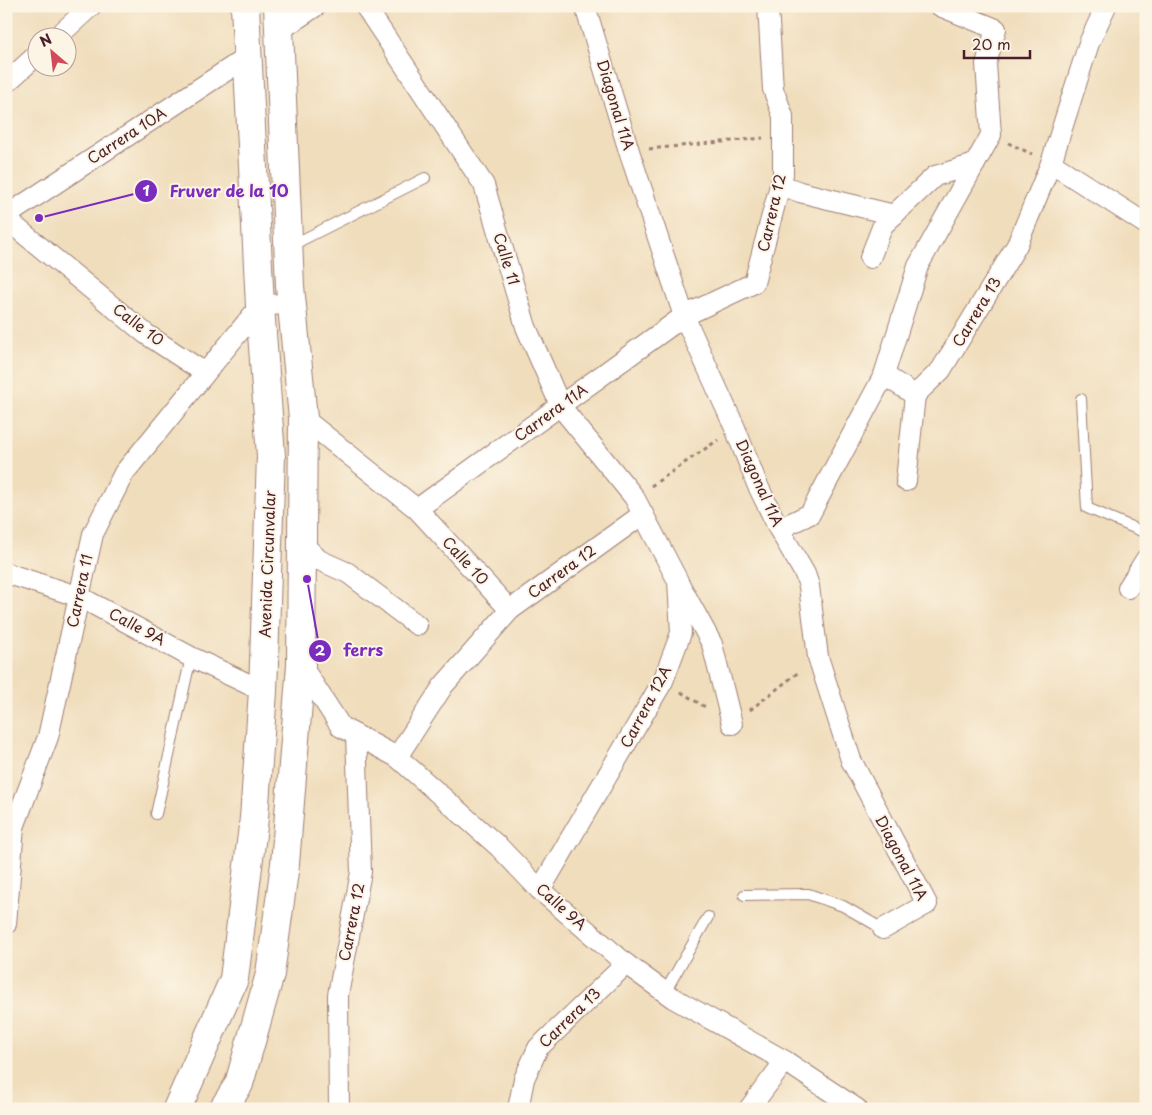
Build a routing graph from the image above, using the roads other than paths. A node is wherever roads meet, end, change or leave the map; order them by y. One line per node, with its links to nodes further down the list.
1 (91, 6): 11 (street)
2 (245, 6): 13 (main road, Avenida Circunvalar)
3 (316, 6): 10 (street)
4 (365, 6): 32 (street, Calle 11)
5 (585, 6): 27 (street, Diagonal 11A)
6 (768, 6): 12 (street, Carrera 12)
7 (784, 6): 12 (street)
8 (940, 6): 17 (street)
9 (1106, 6): 16 (street, Carrera 13)
10 (279, 18): 23 (main road, Avenida Circunvalar)
11 (67, 28)
12 (770, 30): 19 (street, Carrera 12)
13 (247, 57): 21 (street, Carrera 10A); 26 (main road, Avenida Circunvalar)
14 (28, 63): 15 (street)
15 (6, 82)
16 (1051, 163): 22 (street); 30 (street, Carrera 13)
17 (975, 164): 20 (street); 29 (street)
18 (425, 178): 23 (lane)
19 (781, 185): 20 (street); 27 (street, Carrera 12)
20 (894, 214): 24 (street)
21 (6, 218): 28 (street, Calle 10)
22 (1146, 224)
23 (289, 246): 25 (main road, Avenida Circunvalar)
24 (870, 258)
25 (293, 303): 26 (street); 33 (main road, Avenida Circunvalar)
26 (260, 306): 28 (street); 49 (main road, Avenida Circunvalar)
27 (684, 316): 32 (street, Carrera 11A); 37 (street, Diagonal 11A)
28 (205, 373): 44 (street, Carrera 11)
29 (884, 375): 30 (street); 37 (street)
30 (915, 395): 34 (street)
31 (1081, 399): 38 (lane)
32 (560, 407): 35 (street, Calle 11); 36 (street, Carrera 11A)
33 (303, 418): 36 (street, Calle 10); 39 (main road, Avenida Circunvalar)
34 (906, 481)
35 (638, 506): 42 (street, Carrera 12A); 45 (street, Carrera 12)
36 (417, 509): 45 (street, Calle 10)
37 (779, 529): 59 (street, Diagonal 11A)
38 (1146, 533)
39 (302, 542): 46 (street); 48 (main road, Avenida Circunvalar)
40 (1146, 559): 43 (street)
41 (6, 573): 44 (street, Calle 9A)
42 (678, 581): 50 (street); 55 (street, Carrera 12A)
43 (1128, 588)
44 (80, 597): 47 (street, Calle 9A); 54 (street, Carrera 11)
45 (510, 610): 52 (street, Carrera 12)
46 (416, 625)
47 (191, 657): 49 (street, Calle 9A); 53 (lane)
48 (301, 665): 51 (street, Calle 9A); 64 (main road, Avenida Circunvalar)
49 (263, 692): 63 (main road, Avenida Circunvalar)
50 (732, 724)
51 (356, 735): 52 (street, Calle 9A); 65 (street, Carrera 12)
52 (397, 757): 55 (street, Calle 9A)
53 (156, 814)
54 (10, 829): 58 (street)
55 (540, 890): 60 (street, Calle 9A)
56 (744, 895): 59 (lane)
57 (708, 917): 61 (lane)
58 (6, 924)
59 (884, 930)
60 (626, 964): 61 (street, Calle 9A); 66 (street, Carrera 13)
61 (665, 992): 62 (street, Calle 9A)
62 (785, 1061): 67 (street); 68 (street, Calle 9A)
63 (177, 1109)
64 (223, 1109)
65 (339, 1109)
66 (518, 1109)
67 (749, 1109)
68 (857, 1109)

